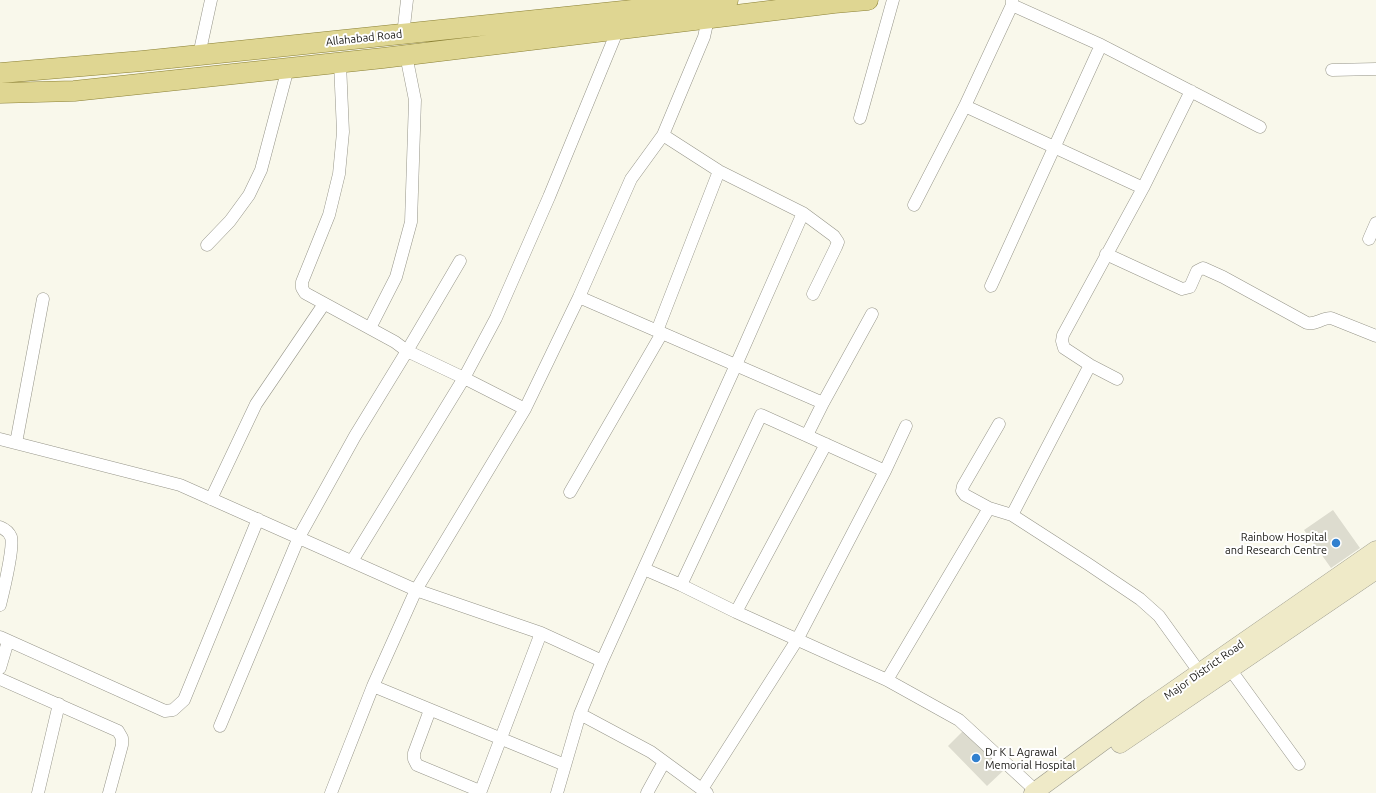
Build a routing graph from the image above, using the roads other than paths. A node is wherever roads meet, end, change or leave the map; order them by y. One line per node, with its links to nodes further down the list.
1 (211, 0): 11 (street)
2 (407, 0): 9 (street)
3 (728, 0): 7 (main road, Allahabad Road)
4 (868, 0): 7 (main road)
5 (893, 0): 21 (street)
6 (1012, 3): 10 (street); 20 (street)
7 (708, 11): 8 (main road, Allahabad Road); 23 (street)
8 (614, 18): 9 (main road, Allahabad Road); 12 (main road); 46 (street)
9 (403, 35): 11 (main road, Allahabad Road)
10 (1100, 45): 18 (street); 24 (street)
11 (199, 55): 17 (main road, Allahabad Road)
12 (406, 55): 13 (main road); 40 (street)
13 (340, 63): 14 (main road); 38 (street)
14 (288, 68): 19 (main road); 31 (street)
15 (1376, 69): 16 (street)
16 (1332, 70)
17 (0, 73)
18 (1191, 91): 22 (street); 26 (street)
19 (0, 93)
20 (965, 106): 24 (street); 27 (street)
21 (860, 118)
22 (1260, 127)
23 (663, 135): 25 (street); 36 (street)
24 (1054, 147): 26 (street); 34 (street)
25 (719, 171): 28 (street); 41 (street)
26 (1143, 188): 32 (street)
27 (914, 205)
28 (803, 213): 35 (street); 44 (street)
29 (1376, 223): 30 (street)
30 (1369, 239)
31 (207, 245)
32 (1106, 254): 42 (street); 45 (street)
33 (460, 262): 43 (street)
34 (991, 286)
35 (813, 294)
36 (579, 297): 41 (street); 49 (street)
37 (43, 300): 54 (street)
38 (324, 304): 40 (street); 58 (street)
39 (872, 314): 48 (street)
40 (370, 328): 43 (street)
41 (660, 332): 44 (street); 57 (street)
42 (1376, 336)
43 (407, 351): 46 (street); 63 (street)
44 (736, 365): 48 (street); 66 (street)
45 (1090, 365): 47 (street); 60 (street)
46 (464, 378): 49 (street); 65 (street)
47 (1117, 379)
48 (822, 403): 52 (street)
49 (525, 409): 69 (street)
50 (999, 424): 59 (street)
51 (906, 426): 56 (street)
52 (807, 435): 55 (street); 68 (street)
53 (0, 439): 54 (street)
54 (16, 443): 58 (street)
55 (826, 444): 56 (street); 71 (street)
56 (885, 471): 74 (street)
57 (570, 492)
58 (211, 499): 61 (street)
59 (989, 508): 60 (street); 80 (street)
60 (1012, 515): 78 (street)
61 (258, 519): 63 (street); 73 (street)
62 (0, 527): 70 (street)
63 (299, 537): 65 (street); 85 (street)
64 (1376, 550): 78 (street, Major District Road)
65 (352, 561): 69 (street)
66 (644, 569): 68 (street); 75 (street)
67 (1376, 570): 77 (street)
68 (681, 585): 71 (street)
69 (416, 590): 72 (street); 81 (street)
70 (0, 605)
71 (736, 612): 74 (street)
72 (541, 633): 75 (street); 86 (street)
73 (4, 639): 76 (street)
74 (797, 640): 80 (street); 90 (street)
75 (602, 661): 84 (street)
76 (0, 668)
77 (1230, 669): 88 (street); 92 (street)
78 (1200, 674): 92 (street, Major District Road)
79 (0, 679): 82 (street)
80 (887, 680): 92 (street)
81 (372, 686): 83 (street); 95 (street)
82 (58, 704): 93 (street); 94 (street)
83 (430, 710): 86 (street); 91 (street)
84 (580, 714): 87 (street); 89 (street)
85 (220, 726)
86 (501, 739): 89 (street); 91 (street)
87 (664, 762): 90 (street); 97 (street)
88 (1299, 764)
89 (565, 765): 96 (street)
90 (704, 791)
91 (480, 792)
92 (1039, 792)
93 (38, 793)
94 (109, 793)
95 (331, 793)
96 (557, 793)
97 (647, 793)

